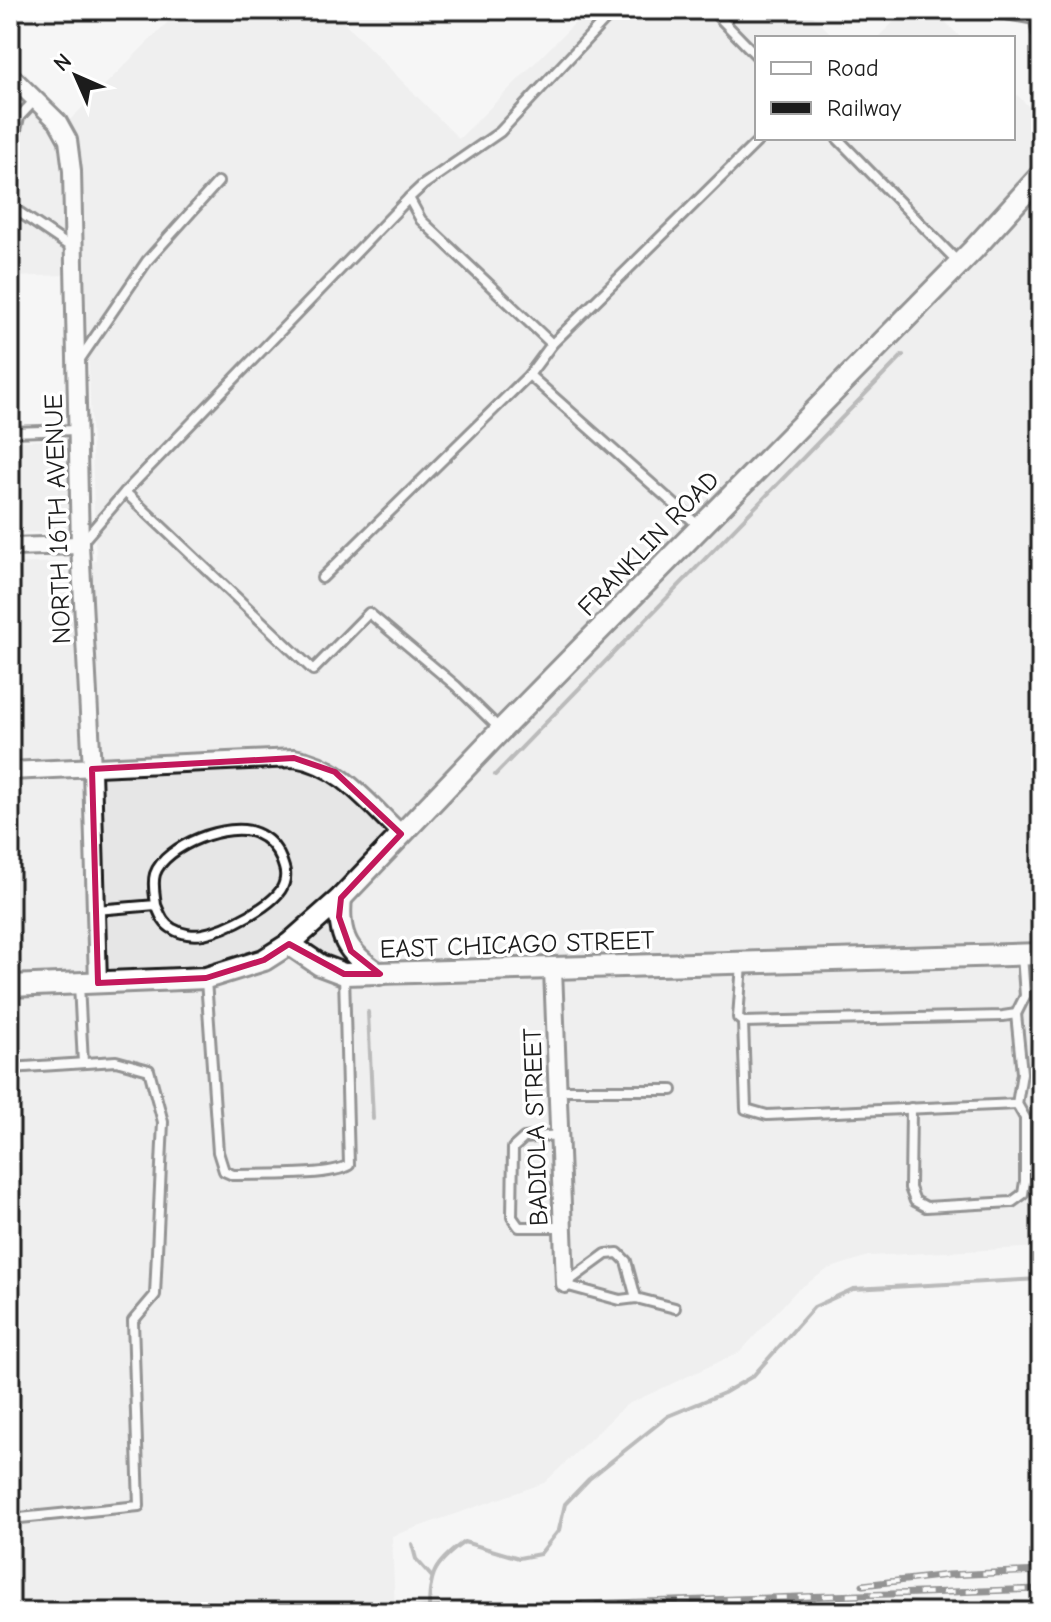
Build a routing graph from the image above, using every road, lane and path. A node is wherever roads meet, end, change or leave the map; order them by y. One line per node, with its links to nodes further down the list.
1 (614, 10): 14 (lane)
2 (712, 10): 6 (lane)
3 (998, 10): 4 (lane)
4 (1034, 17): 5 (lane)
5 (1041, 36)
6 (755, 54)
7 (10, 75): 8 (street, NORTH 16TH AVENUE)
8 (35, 100): 11 (lane); 16 (street, NORTH 16TH AVENUE)
9 (759, 140): 18 (lane)
10 (839, 140): 17 (lane)
11 (10, 157)
12 (1041, 175): 17 (street, FRANKLIN ROAD)
13 (218, 182): 19 (lane)
14 (409, 198): 18 (lane); 23 (lane)
15 (10, 206): 16 (lane)
16 (73, 249): 19 (street, NORTH 16TH AVENUE)
17 (959, 264): 24 (street, FRANKLIN ROAD)
18 (552, 344): 20 (lane)
19 (75, 366): 21 (street, NORTH 16TH AVENUE)
20 (529, 375): 24 (lane); 27 (lane)
21 (77, 430): 22 (lane); 25 (street, NORTH 16TH AVENUE)
22 (10, 432)
23 (125, 492): 25 (lane); 28 (lane)
24 (700, 527): 28 (street, FRANKLIN ROAD)
25 (80, 545): 26 (street); 29 (street, NORTH 16TH AVENUE)
26 (10, 547)
27 (322, 578)
28 (501, 730): 31 (street, FRANKLIN ROAD)
29 (92, 769): 30 (street); 31 (street); 34 (street, NORTH 16TH AVENUE)
30 (10, 771)
31 (401, 834): 32 (street, FRANKLIN ROAD)
32 (341, 898): 35 (street, FRANKLIN ROAD); 40 (street)
33 (156, 905): 33 (lane); 34 (lane)
34 (96, 910): 42 (street, NORTH 16TH AVENUE)
35 (289, 944): 39 (street, EAST CHICAGO STREET); 41 (street)
36 (1032, 954): 37 (street, EAST CHICAGO STREET); 44 (lane)
37 (742, 963): 38 (street, EAST CHICAGO STREET); 45 (lane)
38 (553, 969): 40 (street, EAST CHICAGO STREET); 48 (street, BADIOLA STREET)
39 (344, 974): 40 (street, EAST CHICAGO STREET); 41 (lane)
40 (380, 974)
41 (206, 978): 42 (street)
42 (89, 983): 43 (street); 46 (lane)
43 (10, 986)
44 (1016, 1014): 45 (lane); 50 (lane)
45 (743, 1022): 51 (lane)
46 (83, 1063): 47 (lane); 57 (lane)
47 (10, 1068)
48 (557, 1090): 49 (lane); 52 (street, BADIOLA STREET)
49 (672, 1090)
50 (1017, 1104): 51 (lane); 51 (lane)
51 (911, 1108)
52 (559, 1135): 53 (street, BADIOLA STREET); 53 (lane)
53 (562, 1227): 54 (street, BADIOLA STREET)
54 (565, 1284): 55 (lane); 55 (lane)
55 (636, 1298): 56 (lane)
56 (675, 1308)
57 (10, 1519)

